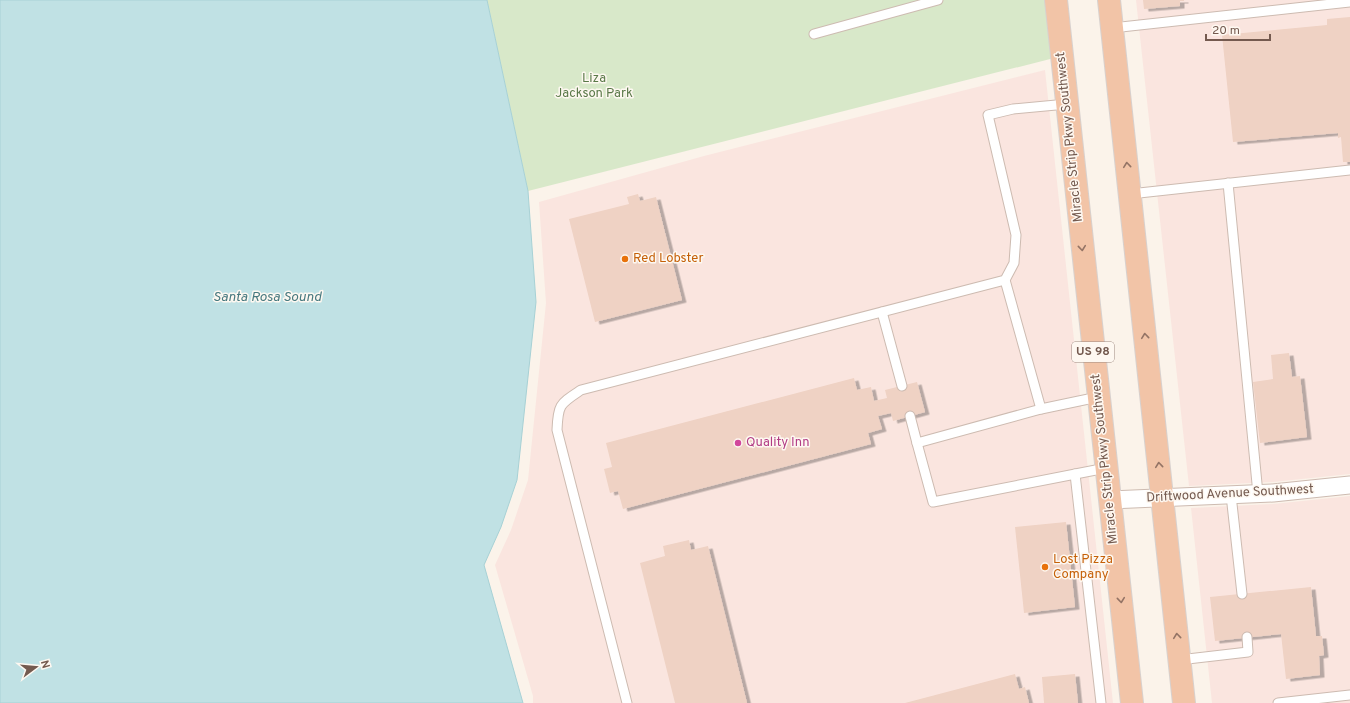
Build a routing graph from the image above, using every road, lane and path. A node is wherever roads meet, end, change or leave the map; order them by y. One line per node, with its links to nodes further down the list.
1 (938, 0): 6 (lane)
2 (1056, 0): 7 (highway, Miracle Strip Pkwy Southwest / US 98)
3 (1109, 0): 5 (highway)
4 (1350, 2): 5 (lane)
5 (1112, 28): 10 (highway, one-way to 5)
6 (814, 34)
7 (1067, 104): 11 (lane); 14 (highway, Miracle Strip Pkwy Southwest / US 98, one-way to 14)
8 (1350, 170): 9 (lane)
9 (1228, 183): 10 (lane); 21 (lane)
10 (1130, 194): 23 (highway, one-way to 10)
11 (1005, 280): 12 (lane); 15 (lane)
12 (882, 312): 13 (lane); 29 (lane)
13 (902, 386)
14 (1098, 396): 15 (lane); 18 (highway, Miracle Strip Pkwy Southwest / US 98)
15 (1041, 409): 17 (lane)
16 (910, 416): 17 (lane)
17 (917, 443): 19 (lane)
18 (1106, 468): 19 (lane); 24 (highway, Miracle Strip Pkwy Southwest / US 98)
19 (1075, 474): 30 (lane)
20 (1350, 485): 21 (street, Driftwood Avenue Southwest)
21 (1258, 494): 22 (street, Driftwood Avenue Southwest)
22 (1231, 495): 23 (street, Driftwood Avenue Southwest); 25 (lane)
23 (1162, 498): 24 (street, Driftwood Avenue Southwest); 27 (highway, one-way to 23)
24 (1110, 500): 31 (highway, Miracle Strip Pkwy Southwest / US 98, one-way to 31)
25 (1242, 594)
26 (1247, 638): 27 (lane)
27 (1179, 660): 32 (highway)
28 (1350, 695): 33 (lane)
29 (627, 703)
30 (1101, 703)
31 (1132, 703)
32 (1184, 703)
33 (1278, 703)

